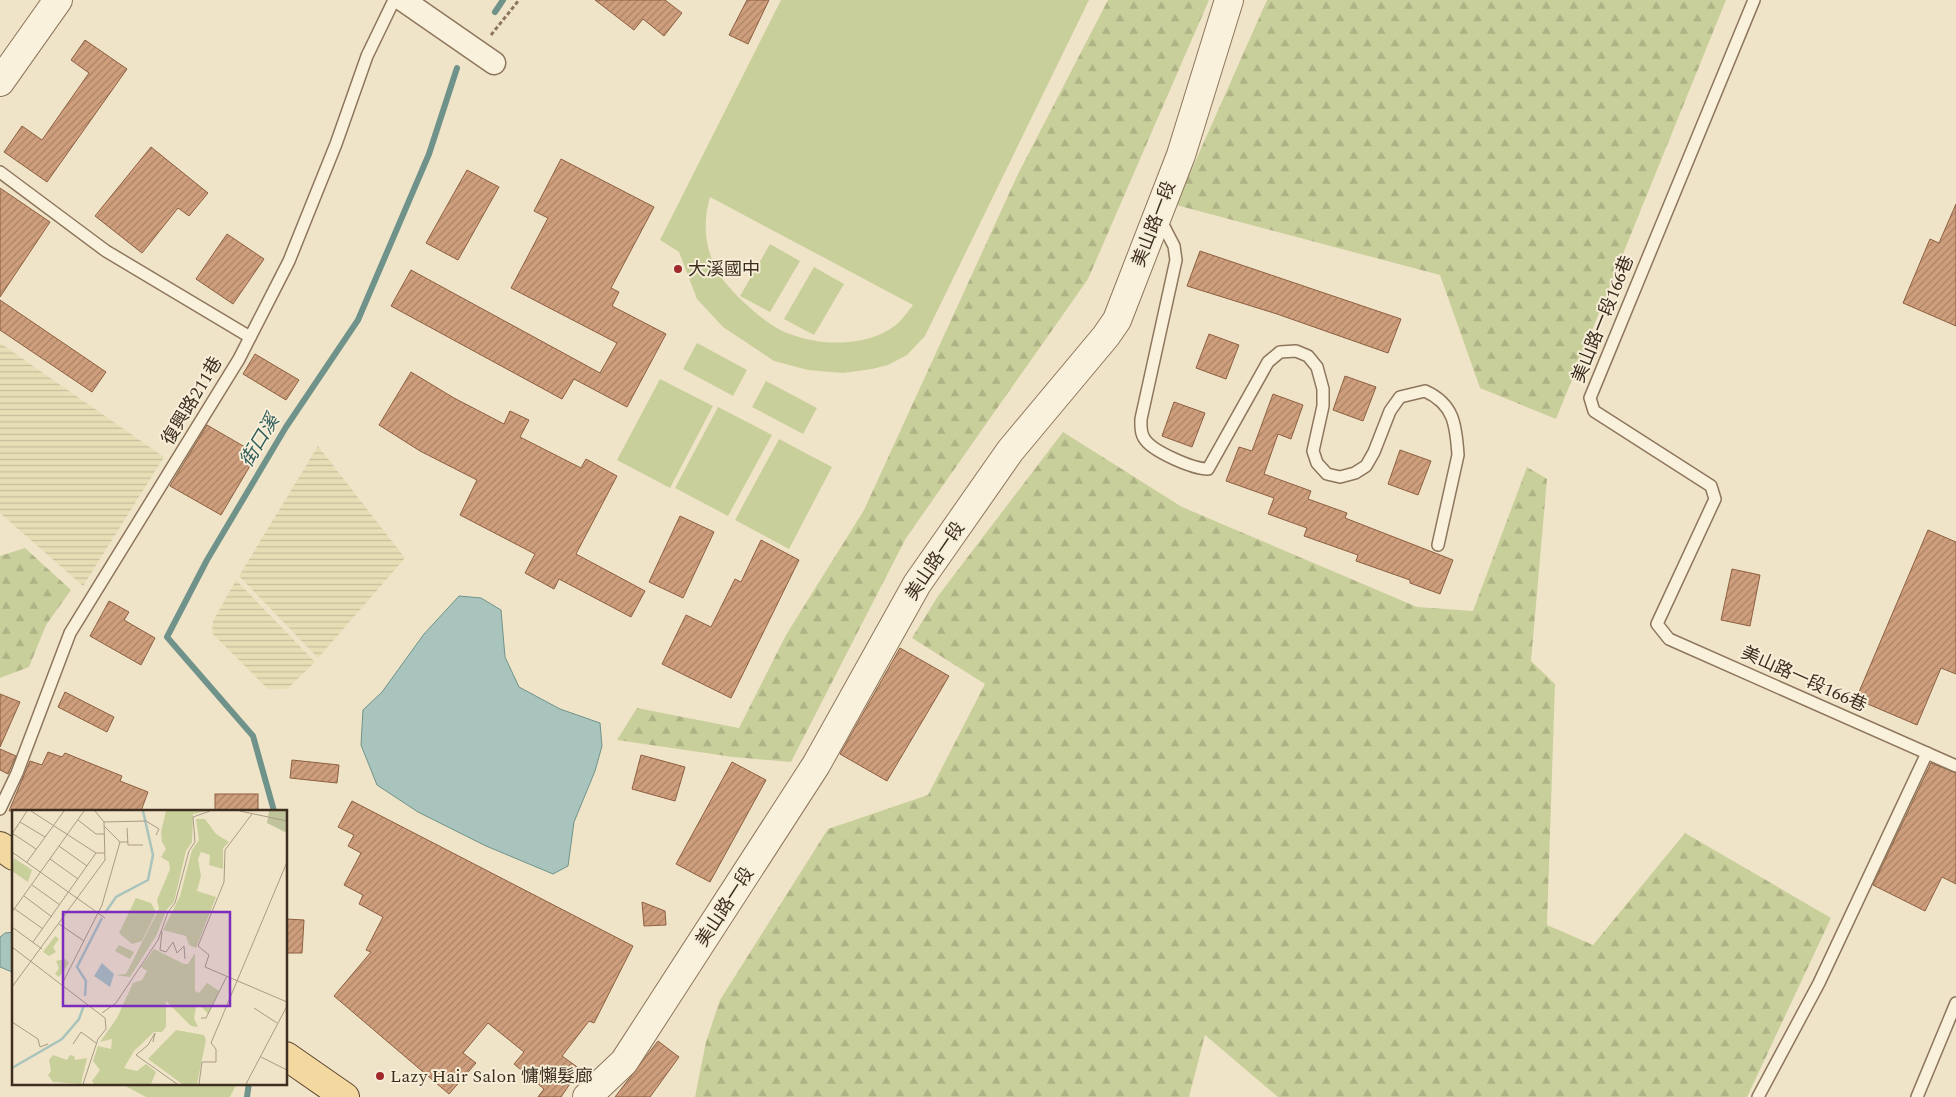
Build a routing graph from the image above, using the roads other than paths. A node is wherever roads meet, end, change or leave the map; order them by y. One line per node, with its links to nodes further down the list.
1 (58, 0): 7 (street)
2 (394, 0): 10 (lane, 復興路211巷)
3 (403, 0): 6 (street)
4 (1229, 0): 9 (street, 美山路一段)
5 (1754, 0): 12 (lane, 美山路一段166巷)
6 (494, 63)
7 (0, 82)
8 (0, 172): 10 (lane)
9 (1158, 215): 11 (lane); 20 (street, 美山路一段)
10 (250, 337): 14 (lane, 復興路211巷)
11 (1438, 545)
12 (1927, 753): 13 (lane); 21 (lane)
13 (1956, 766)
14 (0, 809)
15 (0, 846): 16 (main road)
16 (12, 855)
17 (1956, 1003): 22 (lane)
18 (288, 1057): 19 (main road)
19 (345, 1097)
20 (587, 1097)
21 (1758, 1097)
22 (1917, 1097)

